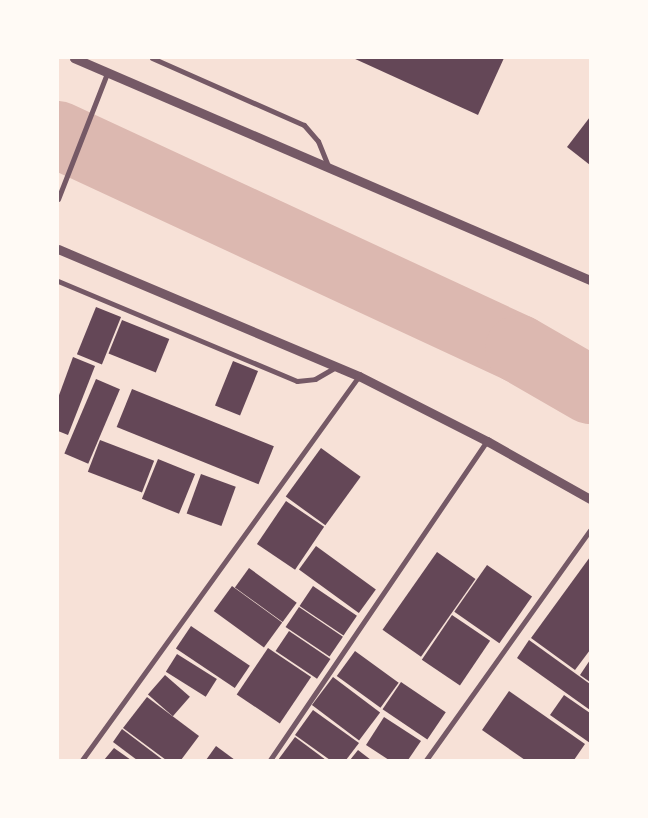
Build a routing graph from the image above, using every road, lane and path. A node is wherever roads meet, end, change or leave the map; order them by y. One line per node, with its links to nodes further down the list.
1 (74, 58): 3 (street)
2 (152, 58): 4 (street)
3 (107, 74): 4 (street); 5 (street)
4 (328, 166): 7 (street)
5 (58, 199)
6 (58, 249): 9 (street)
7 (590, 280)
8 (58, 281): 9 (street)
9 (337, 366): 10 (street)
10 (359, 376): 11 (street); 14 (street)
11 (487, 441): 12 (street); 15 (street)
12 (590, 499)
13 (590, 530): 16 (street)
14 (82, 760)
15 (270, 760)
16 (426, 760)

